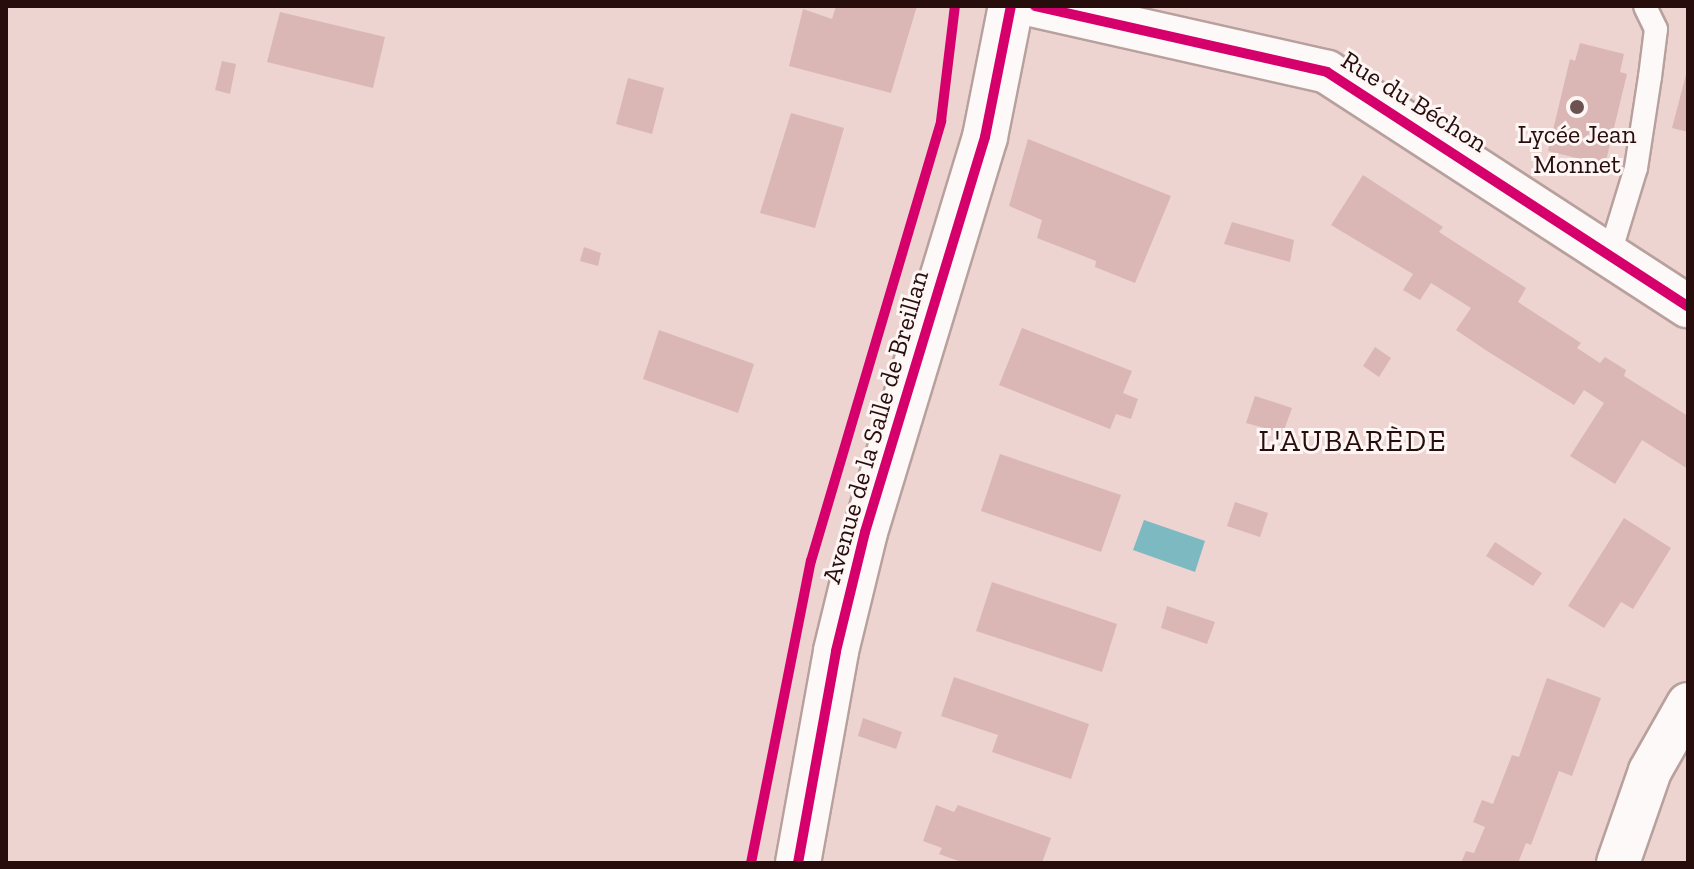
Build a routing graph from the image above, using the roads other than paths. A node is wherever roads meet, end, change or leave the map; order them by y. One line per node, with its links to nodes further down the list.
1 (1011, 6): 7 (street, Avenue de la Salle de Breillan)
2 (1035, 6): 4 (street, Rue du Béchon)
3 (1645, 6): 4 (lane)
4 (1610, 253): 5 (street, Rue du Béchon)
5 (1688, 306)
6 (1688, 704): 8 (street)
7 (798, 863)
8 (1618, 863)

